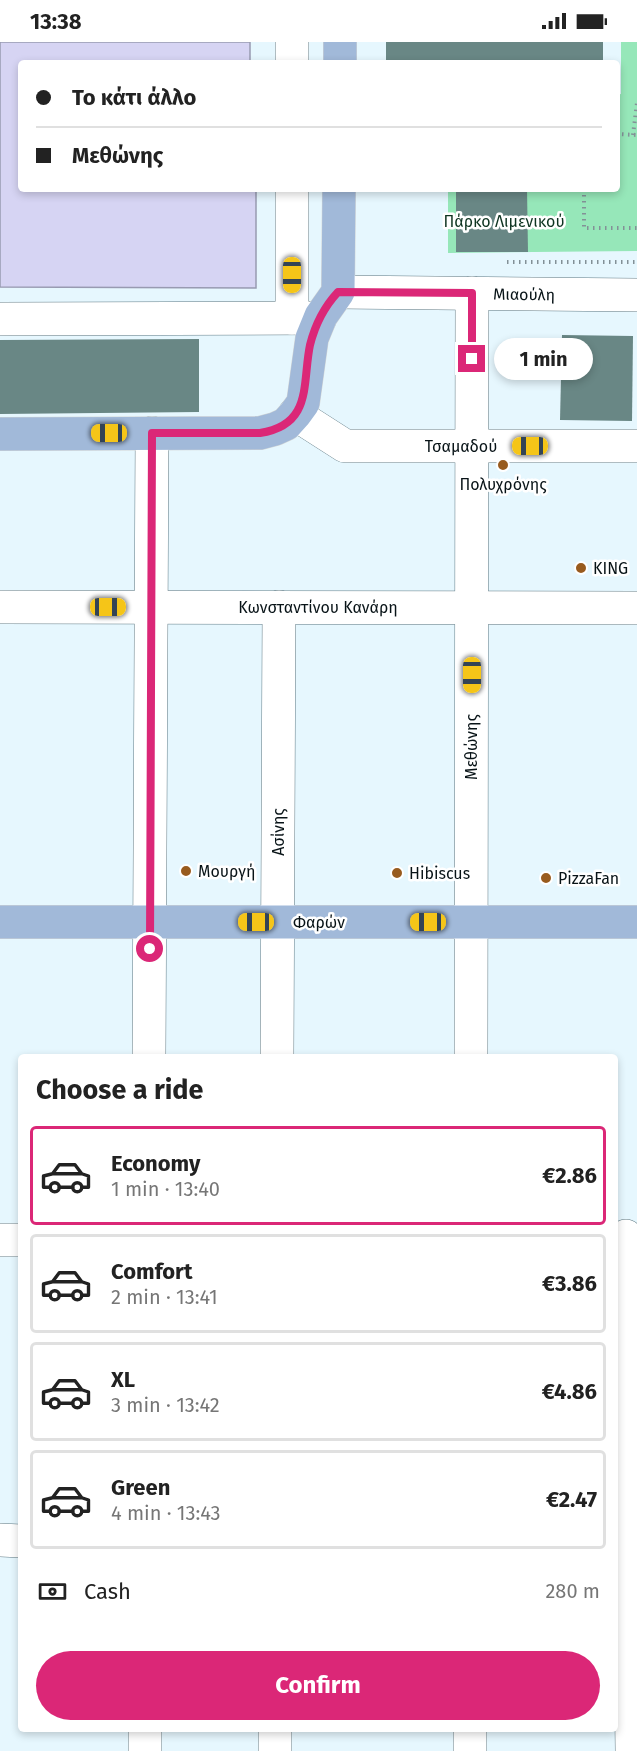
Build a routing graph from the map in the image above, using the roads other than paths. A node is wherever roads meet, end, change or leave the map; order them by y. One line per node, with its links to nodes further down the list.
1 (292, 42): 3 (street)
2 (340, 42): 4 (main road)
3 (292, 60)
4 (340, 60)
5 (292, 192): 10 (street)
6 (339, 192): 7 (main road)
7 (338, 292): 8 (street, Μιαούλη); 10 (main road)
8 (472, 293): 9 (street, Μιαούλη); 15 (street, Μεθώνης)
9 (637, 295)
10 (306, 318): 11 (street); 12 (main road)
11 (0, 319)
12 (295, 414): 13 (main road); 15 (street, Τσαμαδού)
13 (152, 433): 14 (main road); 17 (street)
14 (0, 434)
15 (472, 446): 16 (street, Τσαμαδού); 20 (street, Μεθώνης)
16 (637, 446)
17 (152, 607): 18 (street, Κωνσταντίνου Κανάρη); 19 (street, Κωνσταντίνου Κανάρη); 25 (street)
18 (0, 608)
19 (279, 608): 20 (street, Κωνσταντίνου Κανάρη); 26 (street, Ασίνης)
20 (472, 608): 21 (street, Κωνσταντίνου Κανάρη); 22 (street, Μεθώνης)
21 (637, 608)
22 (471, 921): 23 (main road, Φαρών); 26 (main road, Φαρών); 29 (street, Μεθώνης)
23 (637, 921)
24 (0, 922): 25 (main road, Φαρών)
25 (150, 922): 26 (main road, Φαρών); 27 (street)
26 (277, 922): 28 (street, Ασίνης)
27 (149, 1054)
28 (277, 1054)
29 (471, 1054)
30 (626, 1236): 35 (street)
31 (0, 1240): 32 (street)
32 (18, 1240)
33 (0, 1540): 34 (street)
34 (18, 1541)
35 (628, 1547): 42 (street)
36 (145, 1732): 39 (street)
37 (275, 1732): 40 (street)
38 (470, 1732): 41 (street)
39 (145, 1751)
40 (275, 1751)
41 (470, 1751)
42 (632, 1751)

